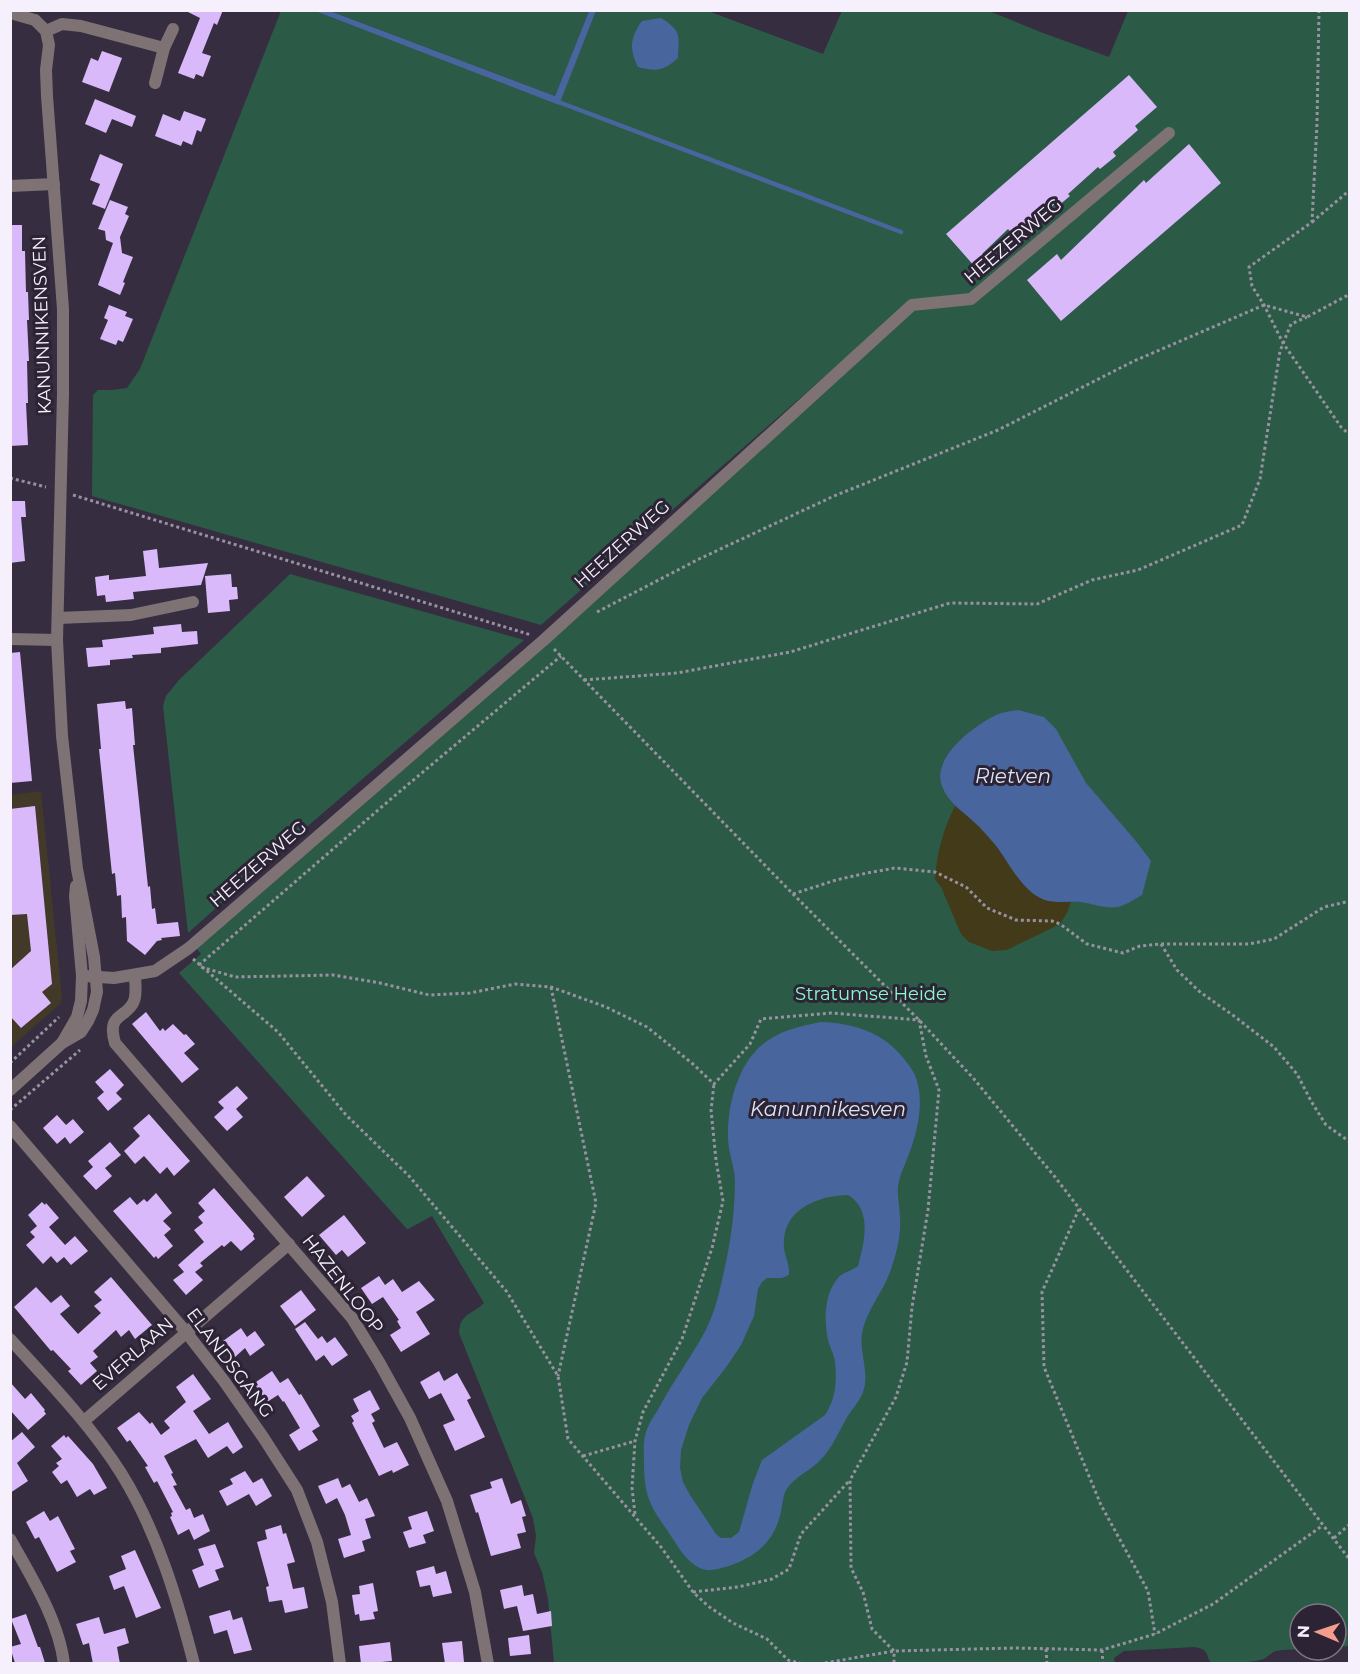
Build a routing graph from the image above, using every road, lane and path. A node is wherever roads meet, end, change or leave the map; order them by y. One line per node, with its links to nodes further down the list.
1 (1319, 10): 11 (path)
2 (10, 13): 4 (street)
3 (173, 29): 5 (street)
4 (46, 31): 5 (street); 8 (street, KANUNNIKENSVEN)
5 (164, 48): 6 (street)
6 (155, 83)
7 (1169, 133): 23 (street, HEEZERWEG)
8 (54, 184): 9 (street); 18 (street, KANUNNIKENSVEN)
9 (10, 186)
10 (1350, 190): 11 (path)
11 (1312, 222): 13 (path)
12 (1350, 294): 14 (path)
13 (1264, 305): 14 (path); 15 (path); 20 (path)
14 (1307, 317): 15 (path)
15 (1283, 343): 16 (path); 26 (path)
16 (1350, 435)
17 (10, 478): 18 (path)
18 (60, 491): 21 (street, KANUNNIKENSVEN); 23 (path)
19 (193, 602): 21 (street)
20 (596, 612)
21 (58, 618): 24 (street, KANUNNIKENSVEN)
22 (10, 639): 24 (street)
23 (545, 639): 25 (path); 32 (street, HEEZERWEG)
24 (57, 640): 27 (street, KANUNNIKENSVEN)
25 (561, 656): 26 (path); 31 (path)
26 (584, 680): 28 (path)
27 (77, 869): 33 (street, KANUNNIKENSVEN); 34 (street, KANUNNIKENSVEN)
28 (793, 894): 30 (path); 37 (path)
29 (1350, 901): 30 (path)
30 (1161, 944): 43 (path)
31 (199, 964)
32 (135, 975): 34 (street, HEEZERWEG); 45 (street, HAZENLOOP)
33 (82, 976): 34 (street, HEEZERWEG); 38 (street)
34 (97, 977): 38 (street)
35 (551, 987): 40 (path); 48 (path); 48 (path)
36 (60, 1016): 39 (path)
37 (919, 1020): 40 (path); 44 (path); 52 (path)
38 (62, 1043): 41 (street)
39 (10, 1063)
40 (714, 1084): 50 (path)
41 (10, 1090)
42 (10, 1126): 46 (street, ELANDSGANG)
43 (1350, 1142)
44 (1079, 1209): 55 (path); 60 (path)
45 (289, 1244): 46 (street, EVERLAAN); 67 (street, HAZENLOOP)
46 (186, 1332): 49 (street, EVERLAAN); 66 (street, ELANDSGANG)
47 (10, 1339): 49 (street)
48 (558, 1376): 51 (path)
49 (84, 1421): 65 (street)
50 (635, 1441): 51 (path); 53 (path)
51 (583, 1456): 53 (path)
52 (849, 1480): 59 (path); 63 (path)
53 (635, 1515): 59 (path)
54 (1350, 1524): 56 (path)
55 (1322, 1526): 56 (path); 60 (path)
56 (1334, 1538): 58 (path)
57 (10, 1539): 64 (street)
58 (1350, 1560)
59 (693, 1592): 68 (path)
60 (1155, 1634): 62 (path)
61 (1046, 1649): 62 (path); 63 (path); 71 (path)
62 (1102, 1650): 72 (path)
63 (894, 1651): 69 (path); 70 (path)
64 (64, 1664)
65 (194, 1664)
66 (340, 1664)
67 (488, 1664)
68 (803, 1664)
69 (819, 1664)
70 (894, 1664)
71 (1047, 1664)
72 (1103, 1664)

